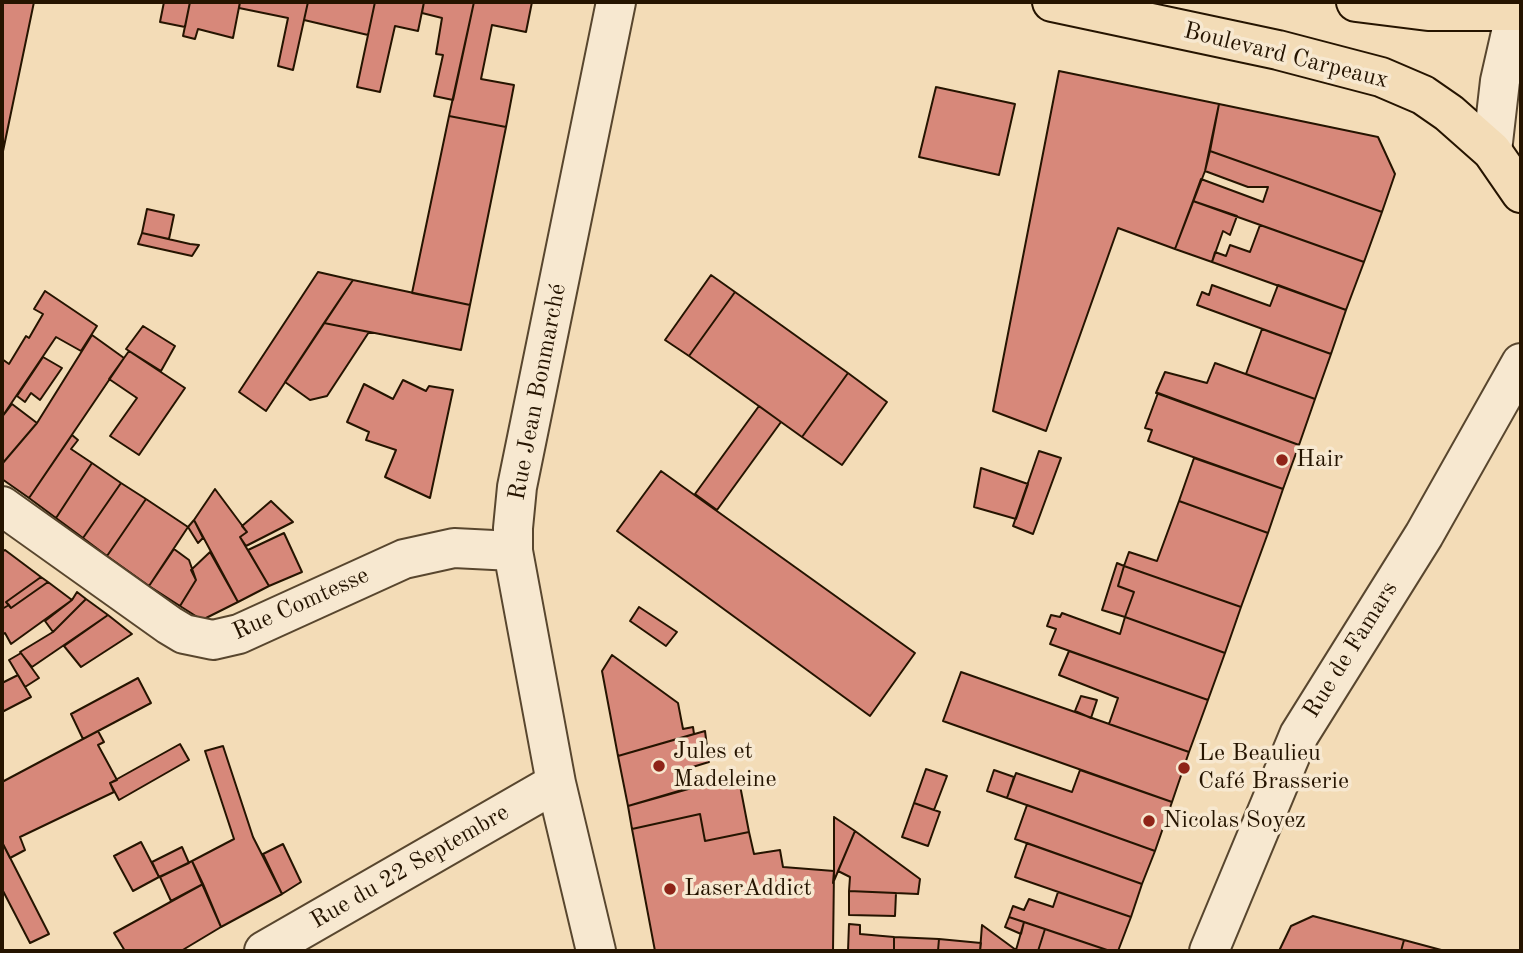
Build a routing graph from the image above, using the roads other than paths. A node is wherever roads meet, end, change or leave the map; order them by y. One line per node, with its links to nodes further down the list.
1 (616, 2): 9 (street, Rue Jean Bonmarché)
2 (1052, 2): 5 (main road, Boulevard Carpeaux)
3 (1356, 2): 4 (main road)
4 (1518, 8): 5 (street)
5 (1492, 151): 6 (main road, Boulevard Carpeaux)
6 (1521, 193)
7 (1521, 363): 13 (street, Rue de Famars)
8 (2, 506): 9 (street, Rue Comtesse)
9 (513, 551): 10 (street, Rue Jean Bonmarché)
10 (555, 783): 11 (street, Rue du 22 Septembre); 12 (street, Rue Jean Bonmarché)
11 (264, 951)
12 (596, 951)
13 (1209, 951)

